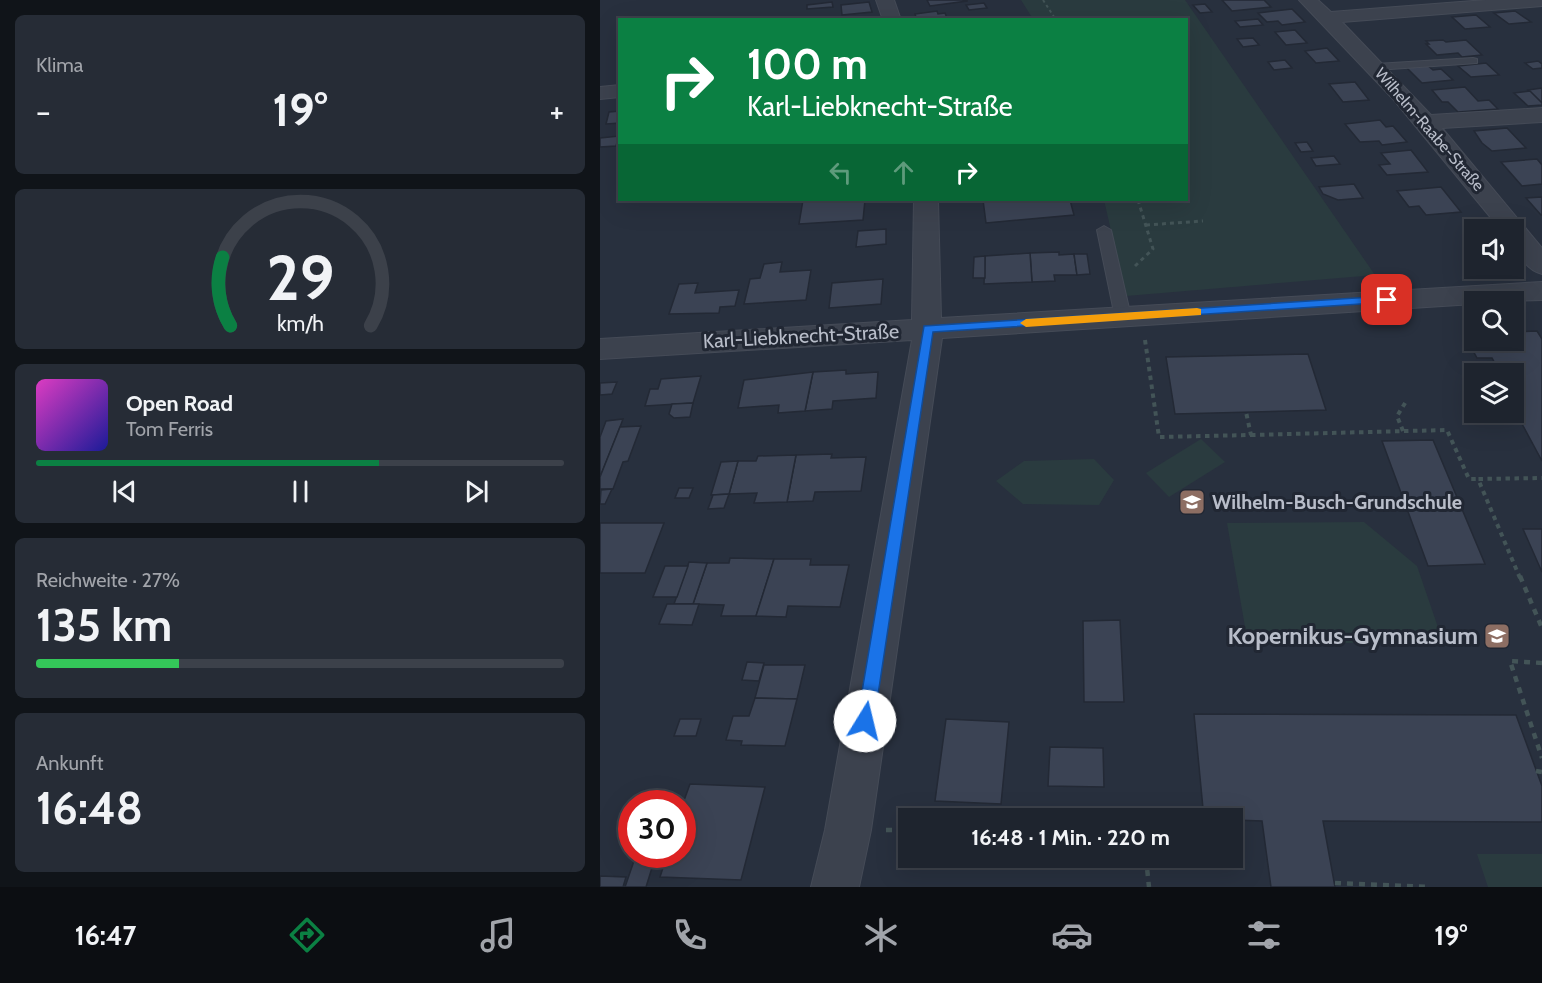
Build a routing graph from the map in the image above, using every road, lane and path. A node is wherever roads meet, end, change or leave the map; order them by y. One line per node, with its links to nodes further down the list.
1 (885, 0): 5 (street)
2 (1043, 0): 6 (path)
3 (1308, 0): 7 (street, Wilhelm-Raabe-Straße)
4 (1542, 2): 7 (street)
5 (891, 18)
6 (1055, 18)
7 (1327, 18): 9 (street, Wilhelm-Raabe-Straße)
8 (1473, 61): 9 (lane)
9 (1376, 67): 13 (street, Wilhelm-Raabe-Straße)
10 (618, 91): 11 (street)
11 (600, 93)
12 (1542, 115): 13 (street)
13 (1426, 122): 19 (street, Wilhelm-Raabe-Straße)
14 (926, 201): 23 (street)
15 (1138, 201): 17 (path)
16 (1203, 221): 17 (path)
17 (1146, 225): 20 (path)
18 (1104, 230): 20 (lane)
19 (1542, 266)
20 (1116, 282): 22 (lane)
21 (1542, 291): 22 (street, Karl-Liebknecht-Straße)
22 (1134, 325): 23 (street, Karl-Liebknecht-Straße); 28 (path)
23 (928, 329): 24 (street, Karl-Liebknecht-Straße); 36 (street)
24 (600, 349)
25 (1407, 400): 27 (path)
26 (1246, 412): 28 (path)
27 (1403, 431): 28 (path); 30 (path)
28 (1251, 435)
29 (1542, 478): 30 (path)
30 (1478, 479): 31 (path)
31 (1542, 628)
32 (1542, 663): 33 (path)
33 (1542, 758)
34 (1147, 868): 37 (path)
35 (1335, 883): 38 (path)
36 (835, 887)
37 (1149, 887)
38 (1428, 887)

